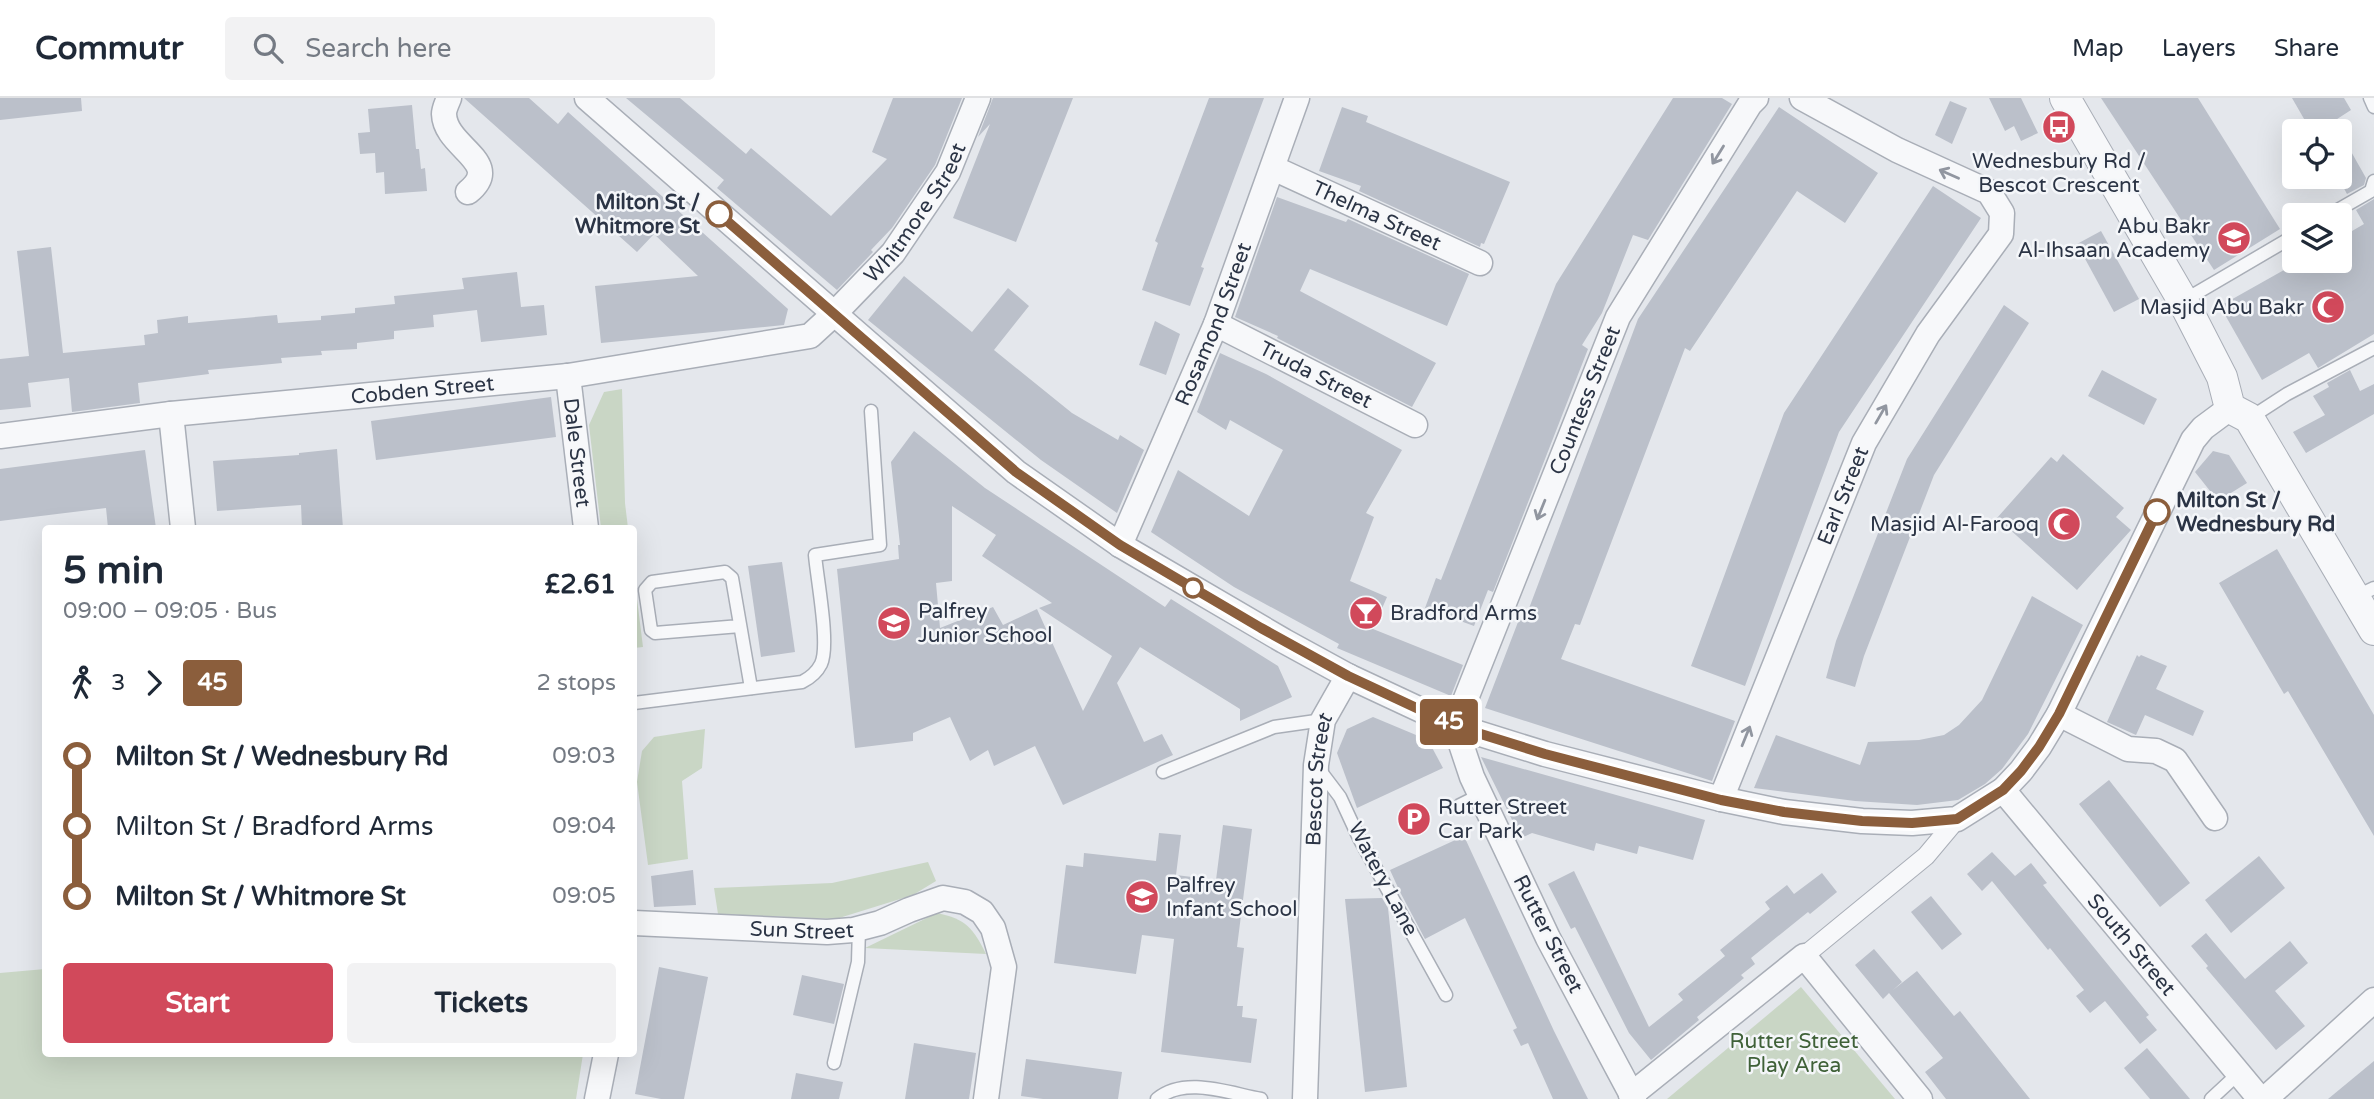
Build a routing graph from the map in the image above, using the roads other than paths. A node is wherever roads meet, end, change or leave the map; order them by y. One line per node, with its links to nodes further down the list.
1 (449, 98): 12 (street)
2 (587, 98): 17 (street)
3 (978, 98): 17 (street, Whitmore Street)
4 (1297, 98): 10 (street, Rosamond Street)
5 (1756, 98): 37 (street, Countess Street, one-way to 37)
6 (1802, 98): 41 (street, Earl Street, one-way to 6)
7 (2065, 98): 16 (street)
8 (2370, 98): 9 (lane)
9 (2374, 107)
10 (1273, 168): 15 (street, Thelma Street); 18 (street, Rosamond Street)
11 (2374, 181): 13 (lane)
12 (468, 192)
13 (2350, 203)
14 (2282, 243): 16 (lane)
15 (1480, 263)
16 (2183, 301): 22 (street)
17 (834, 314): 20 (street, Cobden Street); 28 (street)
18 (1216, 324): 24 (street, Truda Street); 28 (street, Rosamond Street)
19 (2374, 348): 22 (lane)
20 (568, 376): 23 (street, Cobden Street); 27 (street, Dale Street)
21 (871, 411): 33 (lane)
22 (2240, 413): 29 (street); 35 (street)
23 (171, 414): 25 (street, Cobden Street); 26 (street)
24 (1415, 425)
25 (0, 436)
26 (183, 525)
27 (586, 525)
28 (1120, 545): 32 (street)
29 (2364, 592): 31 (street)
30 (740, 626): 30 (lane); 33 (lane)
31 (2374, 630)
32 (1348, 676): 36 (street, Bescot Street); 37 (street)
33 (751, 688): 34 (lane)
34 (637, 703)
35 (2059, 714): 40 (street); 42 (street)
36 (1323, 720): 38 (street, Bescot Street); 39 (lane)
37 (1455, 726): 41 (street); 52 (street, Rutter Street)
38 (1316, 765): 47 (lane, Watery Lane); 57 (street, Bescot Street)
39 (1163, 772)
40 (2003, 790): 43 (street); 51 (street, South Street)
41 (1721, 800): 43 (street)
42 (2215, 818)
43 (1957, 819): 46 (street)
44 (637, 923): 45 (street, Sun Street)
45 (859, 928): 50 (lane); 54 (street, Sun Street)
46 (1804, 956): 52 (street); 58 (street)
47 (1446, 995)
48 (2374, 1000): 60 (street, South Street)
49 (605, 1057): 53 (street)
50 (834, 1063)
51 (2239, 1073): 59 (lane); 60 (street, South Street)
52 (1633, 1097)
53 (597, 1099)
54 (986, 1099)
55 (1157, 1099): 56 (lane)
56 (1261, 1099)
57 (1305, 1099)
58 (1920, 1099)
59 (2211, 1099)
60 (2263, 1099)

